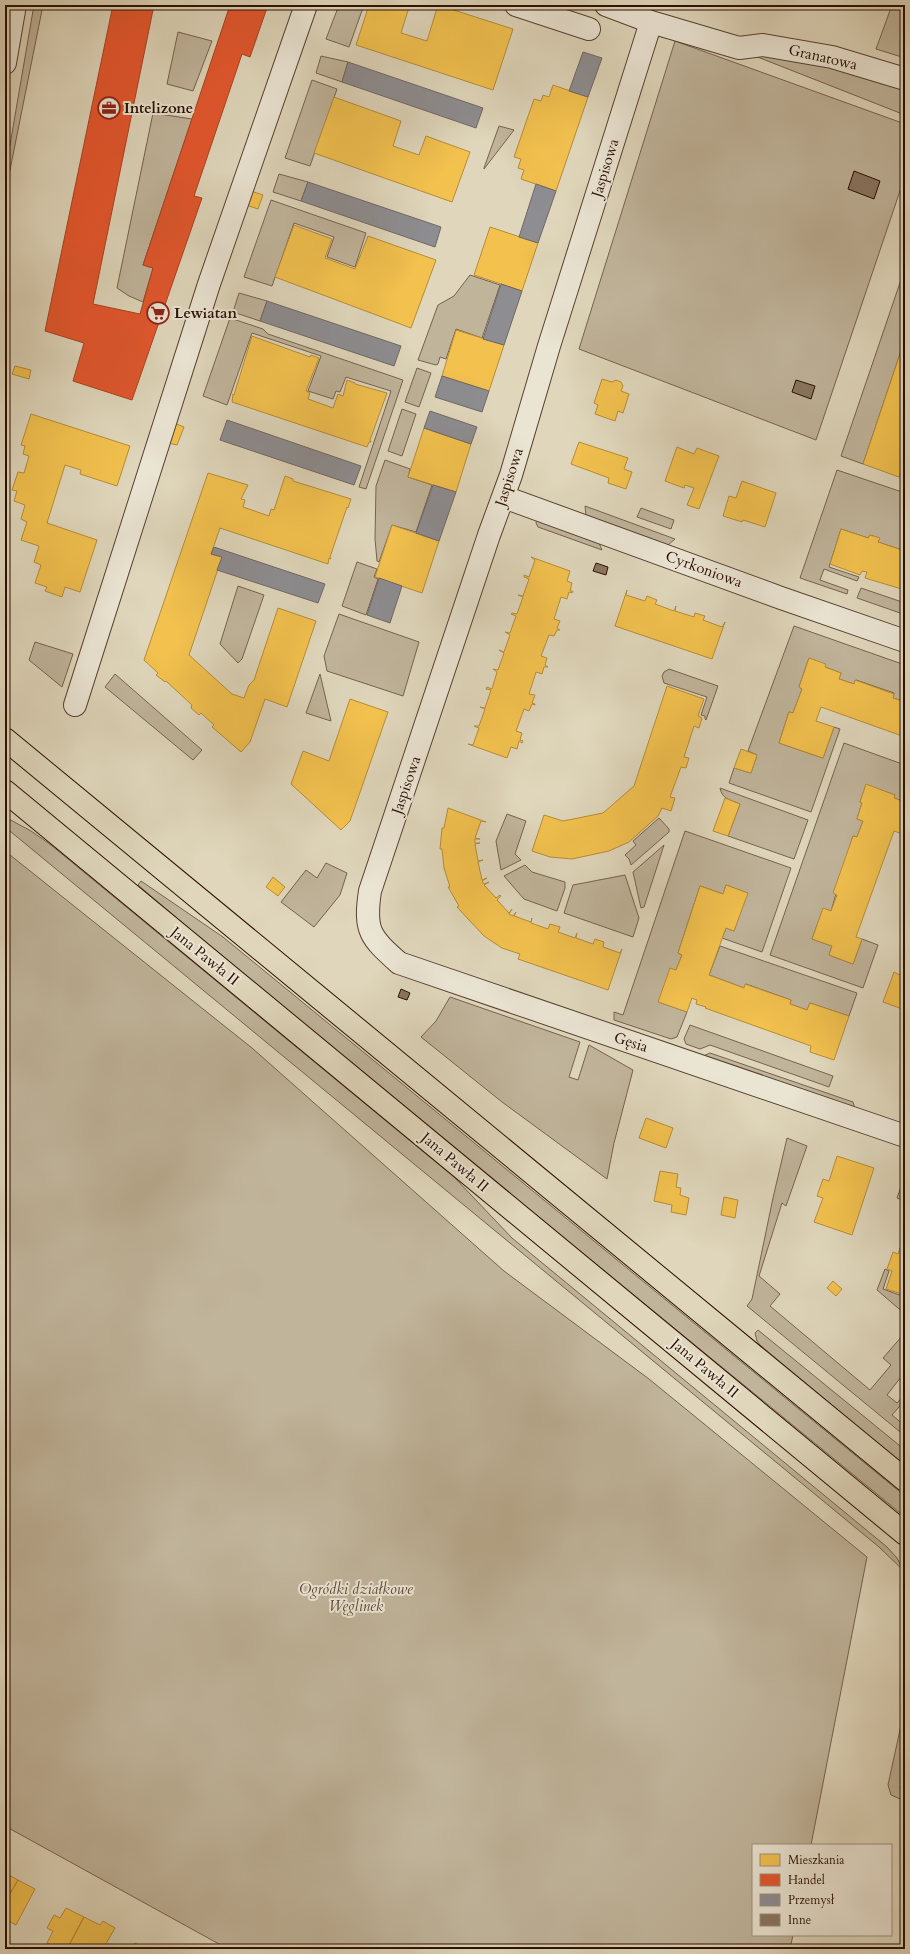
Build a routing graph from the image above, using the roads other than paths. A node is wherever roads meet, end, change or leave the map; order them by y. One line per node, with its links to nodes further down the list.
1 (15, 5): 7 (street)
2 (306, 5): 11 (street)
3 (516, 5): 6 (street)
4 (606, 5): 5 (street)
5 (651, 22): 8 (street, Granatowa); 9 (street, Jaspisowa)
6 (589, 29)
7 (5, 63)
8 (905, 79)
9 (504, 496): 10 (street, Cyrkoniowa); 14 (street, Jaspisowa)
10 (905, 640)
11 (75, 706)
12 (5, 739): 16 (main road)
13 (5, 791): 17 (main road, Jana Pawła II)
14 (369, 931): 15 (street, Gęsia)
15 (905, 1136)
16 (905, 1480)
17 (905, 1534)

